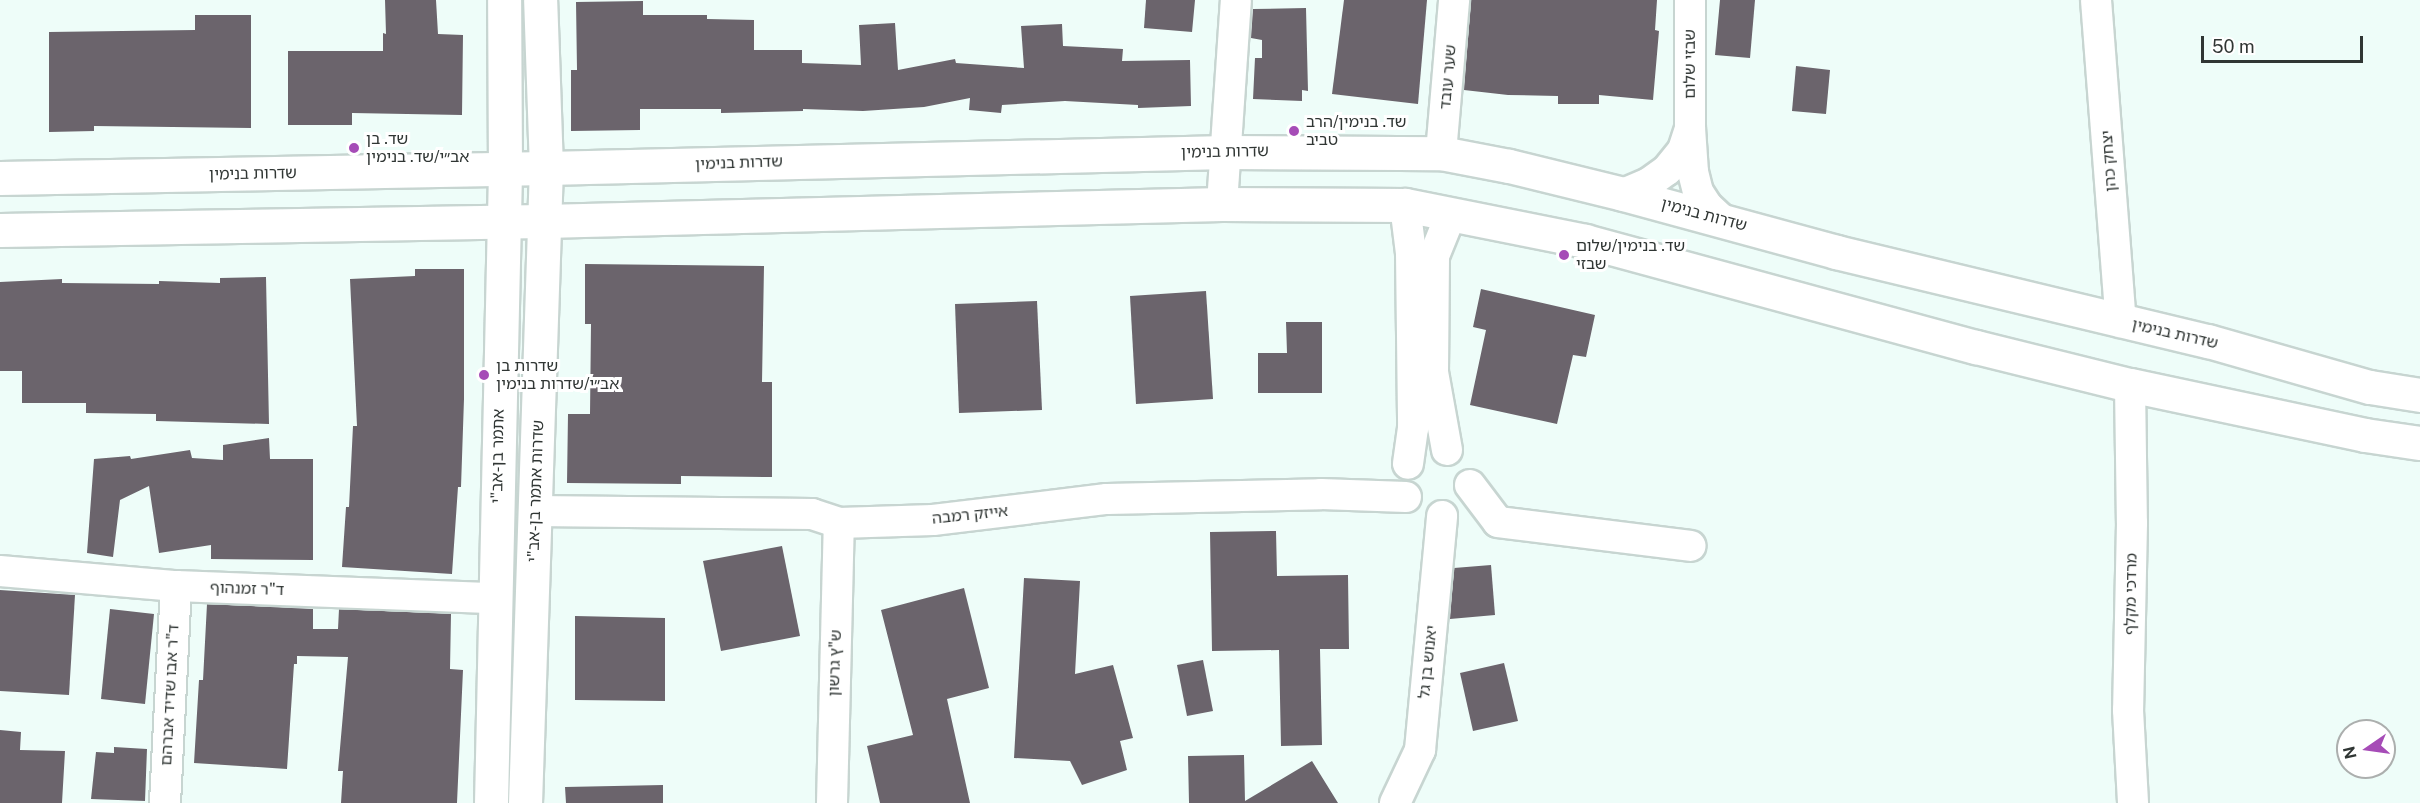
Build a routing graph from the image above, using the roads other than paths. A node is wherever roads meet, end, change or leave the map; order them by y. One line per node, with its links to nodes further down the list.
1 (504, 0): 11 (main road, אתמר בן-אב"י)
2 (540, 0): 10 (main road, שדרות אתמר בן-אב"י)
3 (1236, 0): 8 (street)
4 (1454, 0): 9 (street, שער עובד)
5 (1690, 0): 7 (street, שבזי שלום)
6 (2096, 0): 21 (street, יצחק כהן)
7 (1690, 128): 13 (street, שבזי שלום); 18 (street, שבזי שלום)
8 (1226, 152): 9 (main road, שדרות בנימין); 10 (main road, שדרות בנימין); 14 (street)
9 (1441, 153): 13 (main road, שדרות בנימין)
10 (546, 168): 11 (main road, שדרות בנימין); 19 (main road, שדרות אתמר בן-אב"י)
11 (505, 169): 12 (main road, שדרות בנימין); 17 (main road, אתמר בן-אב"י)
12 (0, 178)
13 (1623, 194): 18 (main road, שדרות בנימין)
14 (1222, 204): 15 (main road); 19 (main road)
15 (1405, 205): 16 (main road); 26 (street)
16 (1451, 214): 22 (main road); 25 (street)
17 (503, 220): 19 (main road); 20 (main road); 35 (main road, אתמר בן-אב"י)
18 (1722, 220): 21 (main road, שדרות בנימין)
19 (544, 221): 29 (main road, שדרות אתמר בן-אב"י)
20 (0, 230)
21 (2121, 322): 23 (main road, שדרות בנימין)
22 (2130, 385): 24 (main road); 41 (street, מרדכי מקלף)
23 (2420, 395)
24 (2420, 443)
25 (1447, 450): 26 (street); 27 (street)
26 (1408, 464): 28 (street)
27 (1470, 485): 30 (street); 32 (street)
28 (1406, 497): 30 (street); 31 (street, אייזק רמבה)
29 (536, 511): 31 (street, אייזק רמבה); 38 (main road, שדרות אתמר בן-אב"י)
30 (1442, 516): 40 (street, יאנוש בן גל)
31 (839, 523): 39 (street, ש"ץ גרשון)
32 (1691, 546)
33 (0, 571): 34 (street, ד"ר זמנהוף)
34 (176, 586): 35 (street, ד"ר זמנהוף); 36 (street, ד"ר אבו שדיד אברהם)
35 (495, 598): 37 (main road, אתמר בן-אב"י)
36 (165, 803)
37 (491, 803)
38 (525, 803)
39 (832, 803)
40 (1395, 803)
41 (2133, 803)

